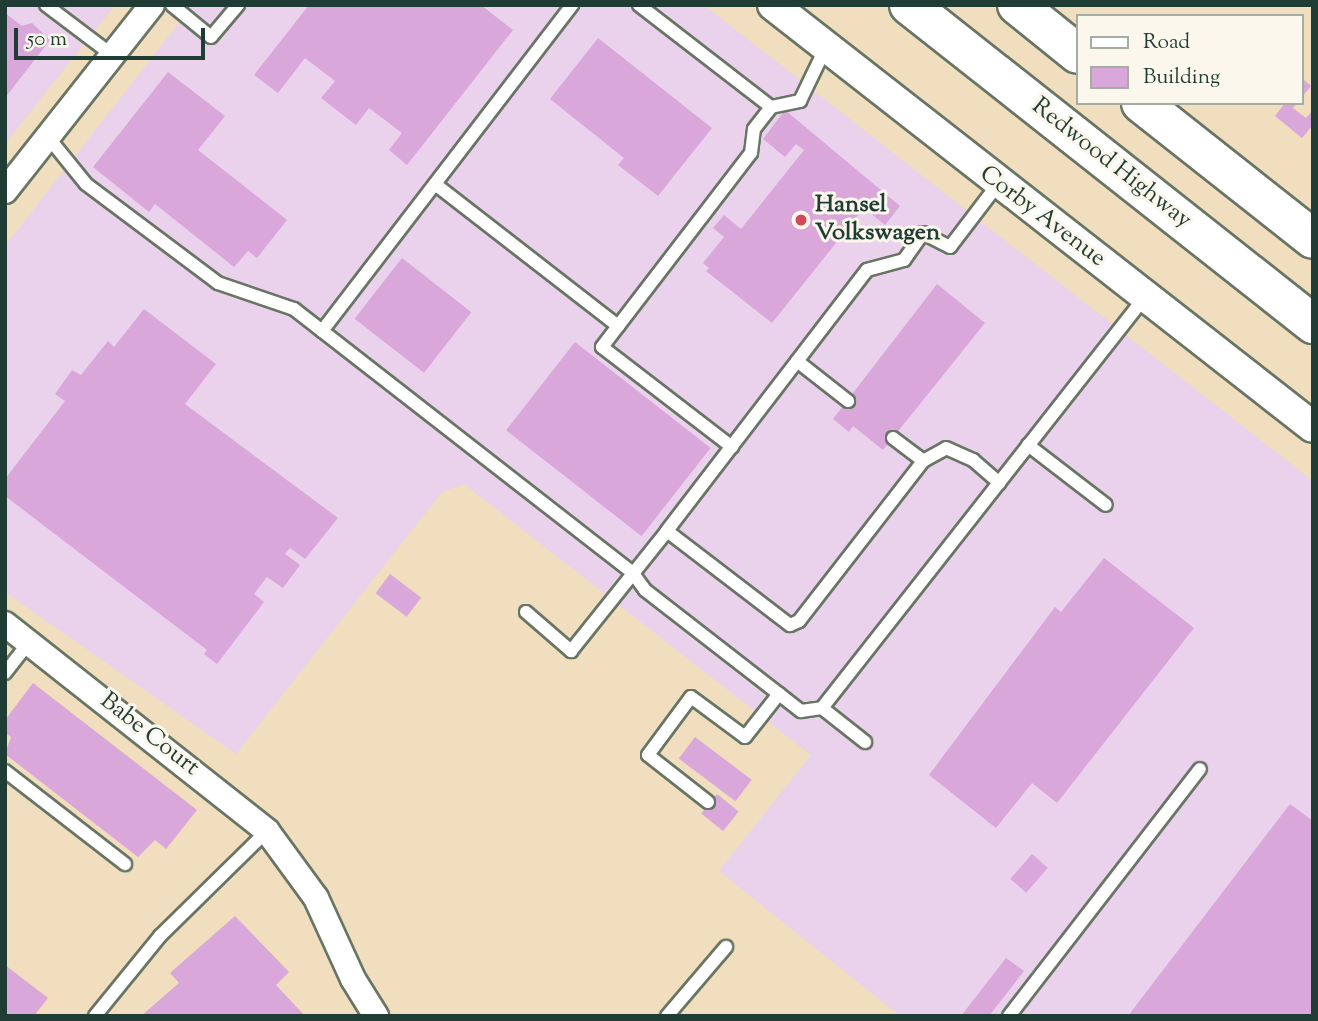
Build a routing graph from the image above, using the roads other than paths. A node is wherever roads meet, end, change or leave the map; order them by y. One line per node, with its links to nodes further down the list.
1 (47, 5): 12 (lane)
2 (152, 5): 12 (street)
3 (173, 5): 4 (lane)
4 (237, 5)
5 (572, 5): 16 (lane)
6 (639, 5): 14 (lane)
7 (773, 5): 10 (street, Corby Avenue)
8 (909, 5): 21 (highway, Redwood Highway)
9 (1017, 5): 11 (highway)
10 (826, 47): 14 (lane); 17 (street, Corby Avenue)
11 (1076, 52)
12 (112, 55): 15 (street)
13 (1144, 105): 19 (highway)
14 (771, 107): 22 (lane)
15 (48, 136): 18 (street); 23 (lane)
16 (435, 184): 22 (lane); 23 (lane)
17 (998, 184): 20 (street, Corby Avenue); 24 (lane)
18 (5, 191)
19 (1313, 239)
20 (1145, 297): 26 (street, Corby Avenue); 28 (lane)
21 (1313, 324)
22 (618, 326): 29 (lane)
23 (322, 331): 34 (lane)
24 (797, 361): 25 (lane); 29 (lane)
25 (848, 401)
26 (1313, 427)
27 (893, 438): 30 (lane)
28 (1028, 445): 31 (lane); 32 (lane)
29 (732, 447): 33 (lane)
30 (923, 461): 31 (lane); 33 (lane)
31 (999, 482): 40 (lane)
32 (1106, 505)
33 (667, 531): 34 (lane)
34 (632, 572): 35 (lane); 39 (lane)
35 (526, 612)
36 (5, 624): 37 (street, Babe Court)
37 (29, 642): 38 (lane); 45 (street, Babe Court)
38 (5, 673)
39 (779, 694): 40 (lane); 44 (lane)
40 (822, 708): 41 (lane)
41 (865, 742)
42 (1200, 769): 51 (lane)
43 (5, 771): 46 (lane)
44 (708, 802)
45 (267, 831): 48 (lane); 49 (street, Babe Court)
46 (125, 864)
47 (726, 947): 50 (lane)
48 (95, 1016)
49 (376, 1016)
50 (667, 1016)
51 (1009, 1016)

